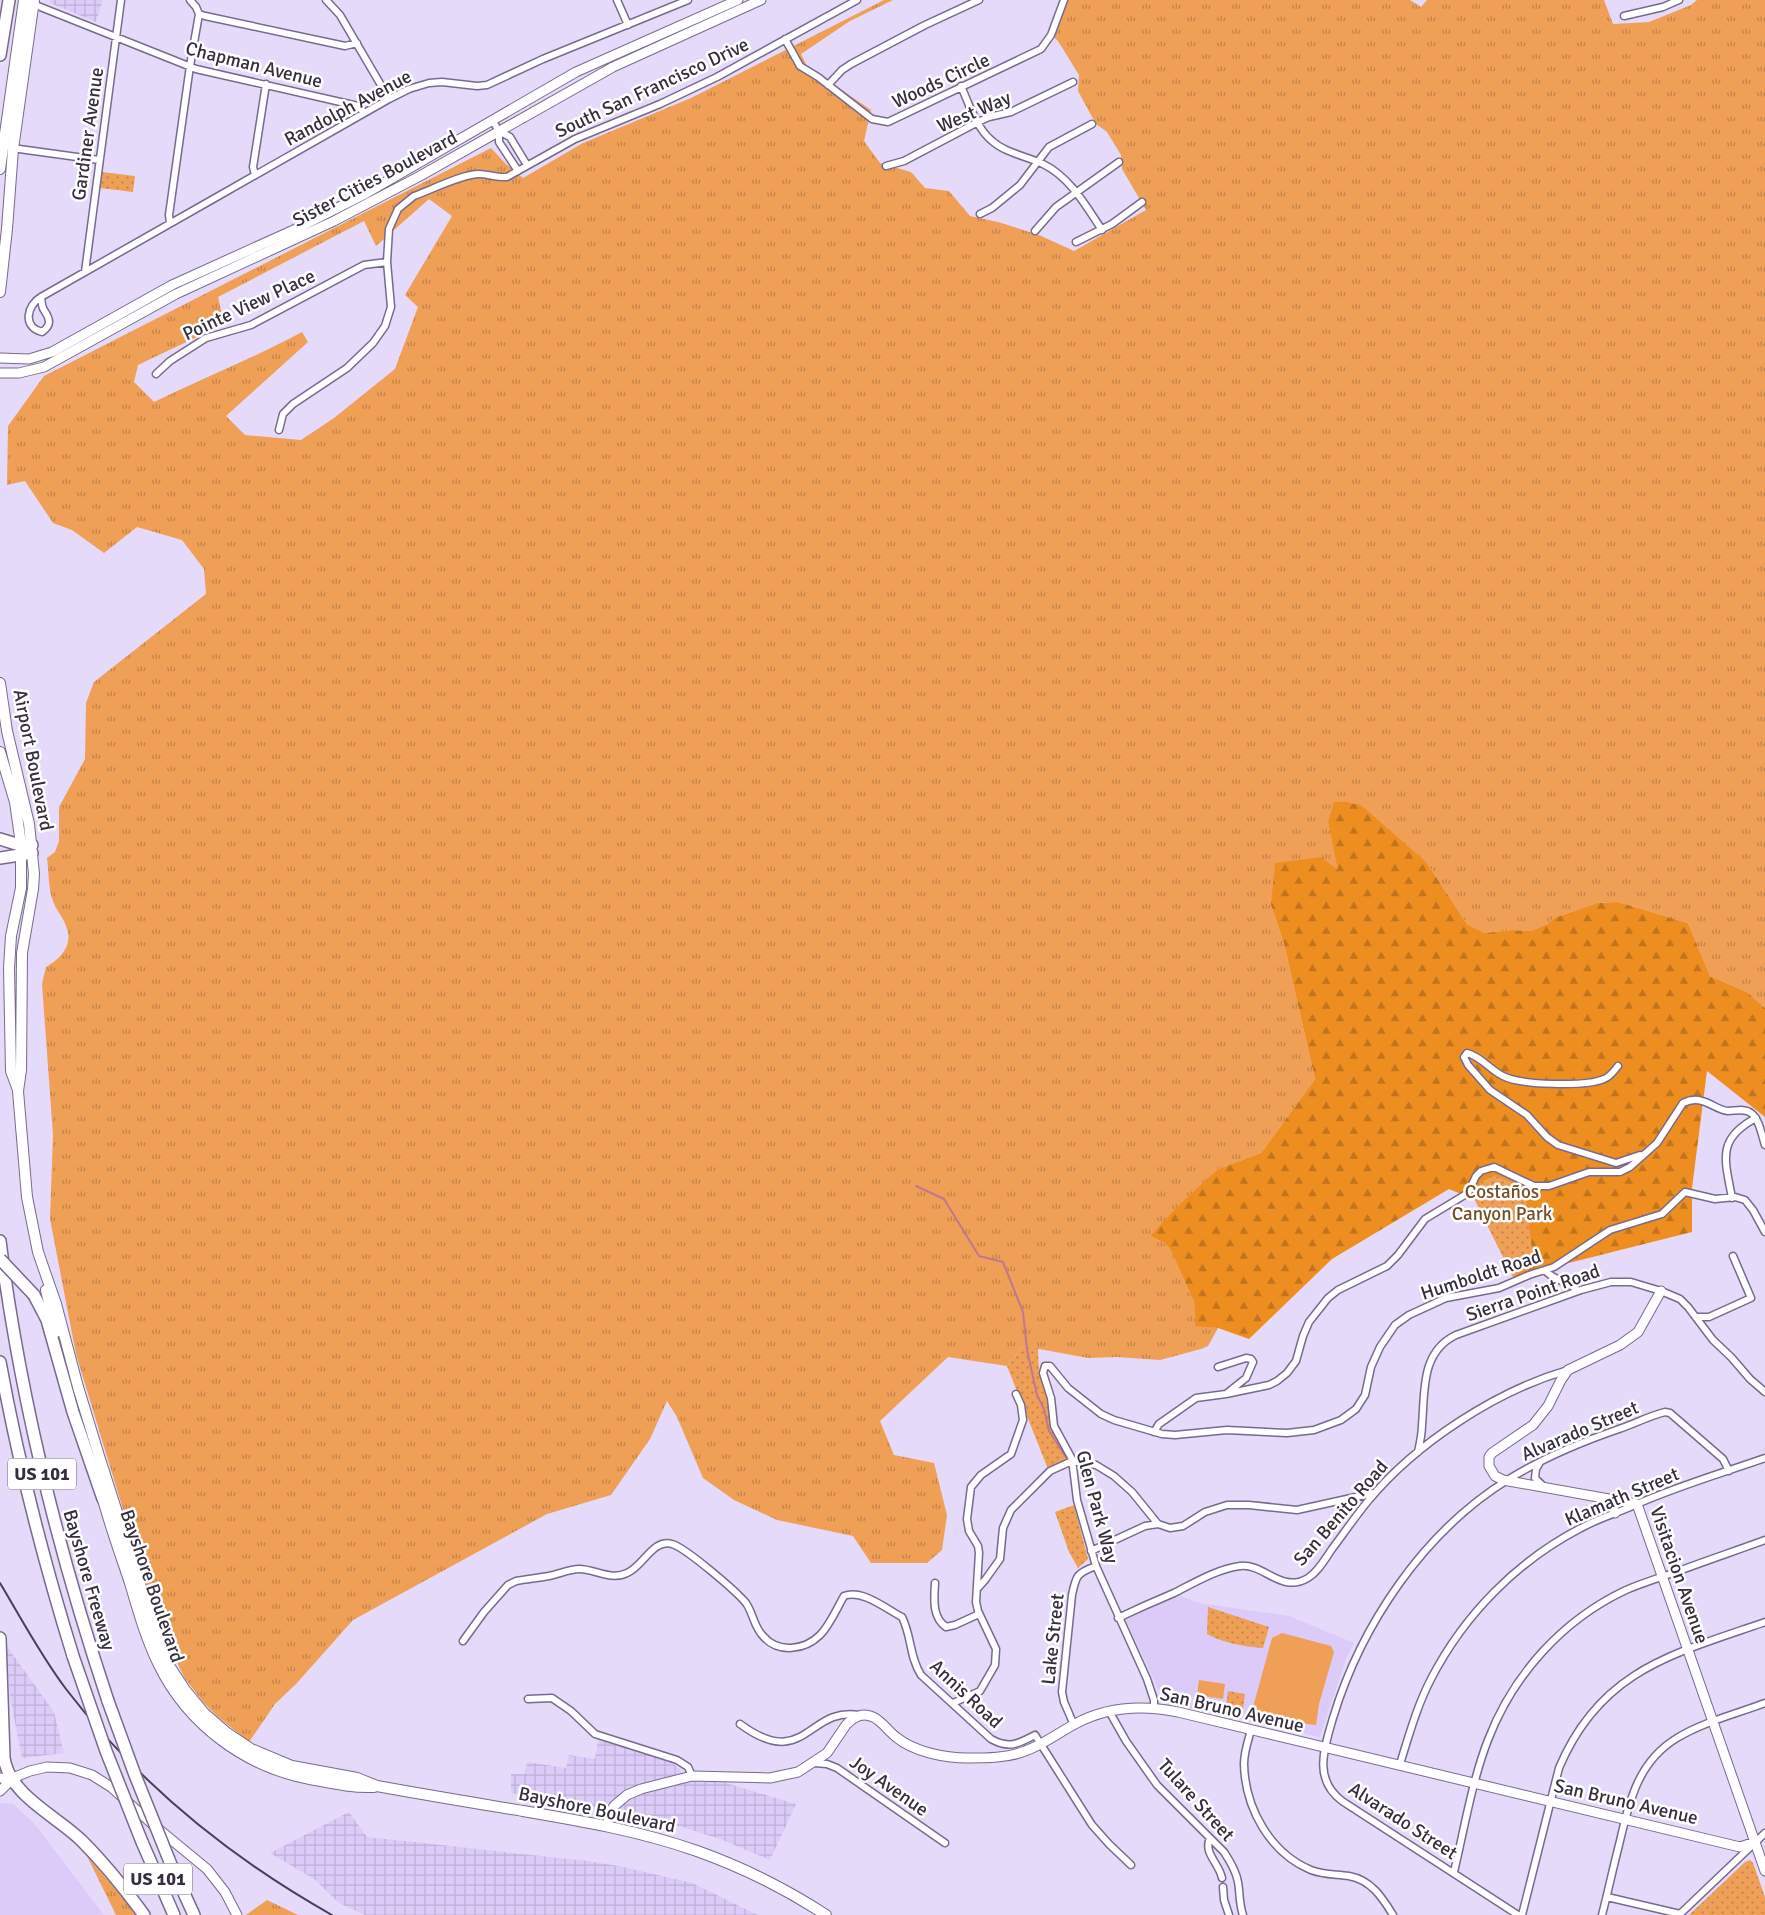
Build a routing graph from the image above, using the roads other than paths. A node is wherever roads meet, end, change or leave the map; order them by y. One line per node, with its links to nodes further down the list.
1 (9, 0): 20 (highway)
2 (122, 0): 17 (street, Gardiner Avenue)
3 (190, 0): 14 (street)
4 (326, 0): 19 (street)
5 (616, 0): 16 (street)
6 (688, 0): 16 (street, Randolph Avenue)
7 (738, 0): 28 (street, Sister Cities Boulevard)
8 (761, 0): 31 (street, Sister Cities Boulevard)
9 (857, 0): 18 (street, South San Francisco Drive)
10 (979, 0): 24 (street)
11 (1064, 0): 25 (street, Woods Circle)
12 (1679, 0): 15 (street)
13 (29, 2): 17 (street, Chapman Avenue); 32 (main road)
14 (199, 14): 19 (street); 21 (street)
15 (1624, 16)
16 (628, 25): 26 (street, Randolph Avenue)
17 (116, 37): 21 (street, Chapman Avenue); 33 (street, Gardiner Avenue)
18 (784, 39): 24 (street, Woods Circle); 36 (street, South San Francisco Drive)
19 (357, 43): 26 (street)
20 (0, 52)
21 (190, 66): 23 (street, Chapman Avenue); 44 (street)
22 (1073, 82): 29 (street, West Way)
23 (266, 84): 27 (street, Chapman Avenue); 40 (street)
24 (828, 85): 25 (street, Woods Circle)
25 (961, 86): 29 (street)
26 (389, 99): 27 (street, Randolph Avenue)
27 (364, 113): 40 (street, Randolph Avenue)
28 (492, 120): 31 (street); 52 (street, Sister Cities Boulevard)
29 (978, 122): 34 (street); 37 (street, West Way)
30 (1092, 124): 34 (street)
31 (499, 131): 36 (street); 39 (street); 53 (street, Sister Cities Boulevard)
32 (8, 148): 33 (street); 38 (main road); 50 (main road)
33 (99, 160): 49 (street, Gardiner Avenue)
34 (1036, 161): 41 (street); 43 (street)
35 (1120, 162): 41 (street)
36 (527, 165): 39 (street, South San Francisco Drive)
37 (886, 166)
38 (0, 169)
39 (518, 170): 48 (street, South San Francisco Drive)
40 (255, 175): 44 (street, Randolph Avenue)
41 (1077, 193): 45 (street); 46 (street)
42 (1142, 202): 45 (street)
43 (980, 214)
44 (170, 223): 49 (street, Randolph Avenue)
45 (1102, 230): 47 (street)
46 (1035, 231)
47 (1076, 242)
48 (387, 262): 54 (street, Pointe View Place); 55 (street, South San Francisco Drive)
49 (84, 272): 51 (street, Randolph Avenue)
50 (0, 292)
51 (38, 298): 51 (street)
52 (0, 358)
53 (0, 373)
54 (156, 374)
55 (279, 430)
56 (0, 683): 59 (main road, Airport Boulevard)
57 (0, 752): 59 (main road, Airport Boulevard)
58 (0, 839): 59 (highway)
59 (26, 849): 60 (highway); 70 (main road, Bayshore Boulevard)
60 (0, 858)
61 (1618, 1066): 64 (street)
62 (1756, 1118): 63 (street); 64 (street); 65 (street)
63 (1765, 1145)
64 (1648, 1152): 83 (street)
65 (1732, 1198): 66 (street); 71 (street, Humboldt Road)
66 (1765, 1232)
67 (0, 1241): 146 (highway, Bayshore Freeway / US 101, bridge)
68 (1733, 1256): 75 (street)
69 (0, 1259): 93 (highway, bridge)
70 (41, 1264): 93 (main road, Bayshore Boulevard); 128 (main road, Bayshore Boulevard)
71 (1544, 1270): 72 (street); 84 (street, Humboldt Road)
72 (1578, 1291): 73 (street, Sierra Point Road); 85 (street, Sierra Point Road)
73 (1662, 1291): 74 (street, Sierra Point Road); 80 (street, San Benito Road)
74 (1696, 1317): 75 (street); 76 (street, Sierra Point Road)
75 (1709, 1317): 76 (street)
76 (1706, 1331): 81 (street, Sierra Point Road)
77 (0, 1362): 145 (highway, Bayshore Freeway / US 101, bridge)
78 (1218, 1367): 83 (street)
79 (1043, 1368): 84 (street, Humboldt Road); 87 (street, Glen Park Way)
80 (1568, 1370): 85 (street, San Benito Road); 90 (street)
81 (1765, 1392)
82 (1016, 1394): 103 (street)
83 (1226, 1394): 84 (street)
84 (1154, 1432)
85 (1418, 1452): 92 (street, San Benito Road)
86 (1765, 1458): 89 (street, Klamath Street)
87 (1072, 1461): 97 (street); 99 (street, Glen Park Way); 103 (street)
88 (1543, 1461): 89 (street, Alvarado Street); 90 (street, Alvarado Street); 91 (street)
89 (1729, 1470): 95 (street, Klamath Street)
90 (1507, 1480): 91 (street, Visitacion Avenue); 121 (street, Alvarado Street)
91 (1543, 1486): 94 (street, Visitacion Avenue)
92 (1376, 1492): 97 (street); 105 (street, San Benito Road)
93 (103, 1499): 128 (main road, Bayshore Boulevard)
94 (1610, 1500): 95 (street, Visitacion Avenue); 96 (street)
95 (1637, 1504): 96 (street, Klamath Street); 101 (street, Visitacion Avenue)
96 (1615, 1513): 123 (street, Klamath Street)
97 (1158, 1524): 99 (street)
98 (1765, 1540): 101 (street)
99 (1091, 1551): 100 (street, Glen Park Way)
100 (1096, 1566): 105 (street, Glen Park Way); 118 (street, Lake Street)
101 (1663, 1576): 109 (street, Visitacion Avenue); 127 (street)
102 (935, 1583): 104 (street)
103 (977, 1589): 104 (street)
104 (980, 1614): 111 (street)
105 (1118, 1618): 113 (street, Glen Park Way)
106 (1765, 1622): 109 (street)
107 (0, 1638): 126 (highway)
108 (463, 1641): 111 (street, Annis Road)
109 (1688, 1649): 116 (street, Visitacion Avenue); 130 (street)
110 (528, 1699): 124 (street)
111 (953, 1703): 120 (street, Annis Road)
112 (1765, 1703): 116 (street)
113 (1154, 1708): 114 (street, San Bruno Avenue); 119 (street, San Bruno Avenue)
114 (1109, 1711): 118 (street, San Bruno Avenue); 134 (street, Tulare Street)
115 (860, 1716): 117 (street); 120 (street, San Bruno Avenue); 122 (street)
116 (1714, 1722): 131 (street); 136 (street, Visitacion Avenue)
117 (740, 1724)
118 (1074, 1725): 120 (street, San Bruno Avenue)
119 (1251, 1730): 121 (street, San Bruno Avenue); 151 (street)
120 (1041, 1744): 137 (street)
121 (1326, 1748): 123 (street, San Bruno Avenue); 139 (street, Alvarado Street)
122 (814, 1763): 124 (street); 135 (street, Joy Avenue)
123 (1400, 1764): 127 (street, San Bruno Avenue)
124 (692, 1776): 132 (street)
125 (0, 1778): 126 (street)
126 (11, 1778): 129 (street); 144 (highway); 147 (street)
127 (1476, 1784): 130 (street, San Bruno Avenue); 139 (street)
128 (377, 1786): 132 (main road, Bayshore Boulevard)
129 (0, 1791)
130 (1550, 1801): 131 (street, San Bruno Avenue); 153 (street)
131 (1625, 1819): 136 (street, San Bruno Avenue); 142 (street)
132 (607, 1826): 148 (main road, Bayshore Boulevard)
133 (1765, 1833): 136 (street)
134 (1210, 1838): 140 (street); 150 (street, Tulare Street)
135 (944, 1842)
136 (1755, 1842): 138 (street, Visitacion Avenue); 143 (street)
137 (1130, 1865)
138 (1765, 1871)
139 (1454, 1872): 152 (street, Alvarado Street)
140 (1222, 1878)
141 (1223, 1887): 149 (street)
142 (1607, 1897): 143 (street); 154 (street)
143 (1680, 1914)
144 (144, 1915)
145 (174, 1915)
146 (194, 1915)
147 (237, 1915)
148 (826, 1915)
149 (1229, 1915)
150 (1243, 1915)
151 (1393, 1915)
152 (1518, 1915)
153 (1522, 1915)
154 (1602, 1915)

